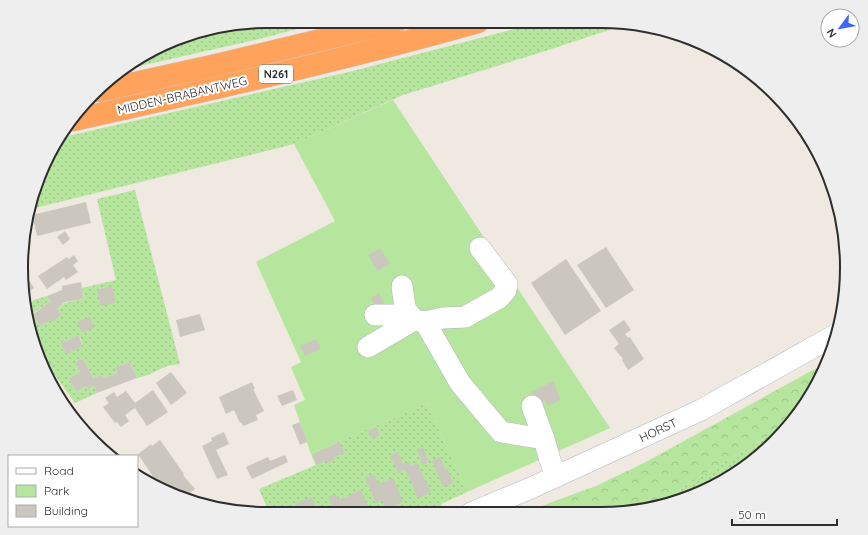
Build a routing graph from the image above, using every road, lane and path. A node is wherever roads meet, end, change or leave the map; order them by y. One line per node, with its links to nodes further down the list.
1 (371, 28): 3 (highway, MIDDEN-BRABANTWEG / N261)
2 (457, 28): 4 (highway, MIDDEN-BRABANTWEG / N261)
3 (108, 89)
4 (80, 118)
5 (480, 248): 8 (street)
6 (402, 286): 8 (street)
7 (375, 315): 8 (street)
8 (419, 321): 10 (street); 12 (street)
9 (829, 339): 13 (street, HORST)
10 (368, 347)
11 (532, 406): 12 (street)
12 (544, 439): 13 (street)
13 (556, 476): 14 (street, HORST)
14 (485, 507)

